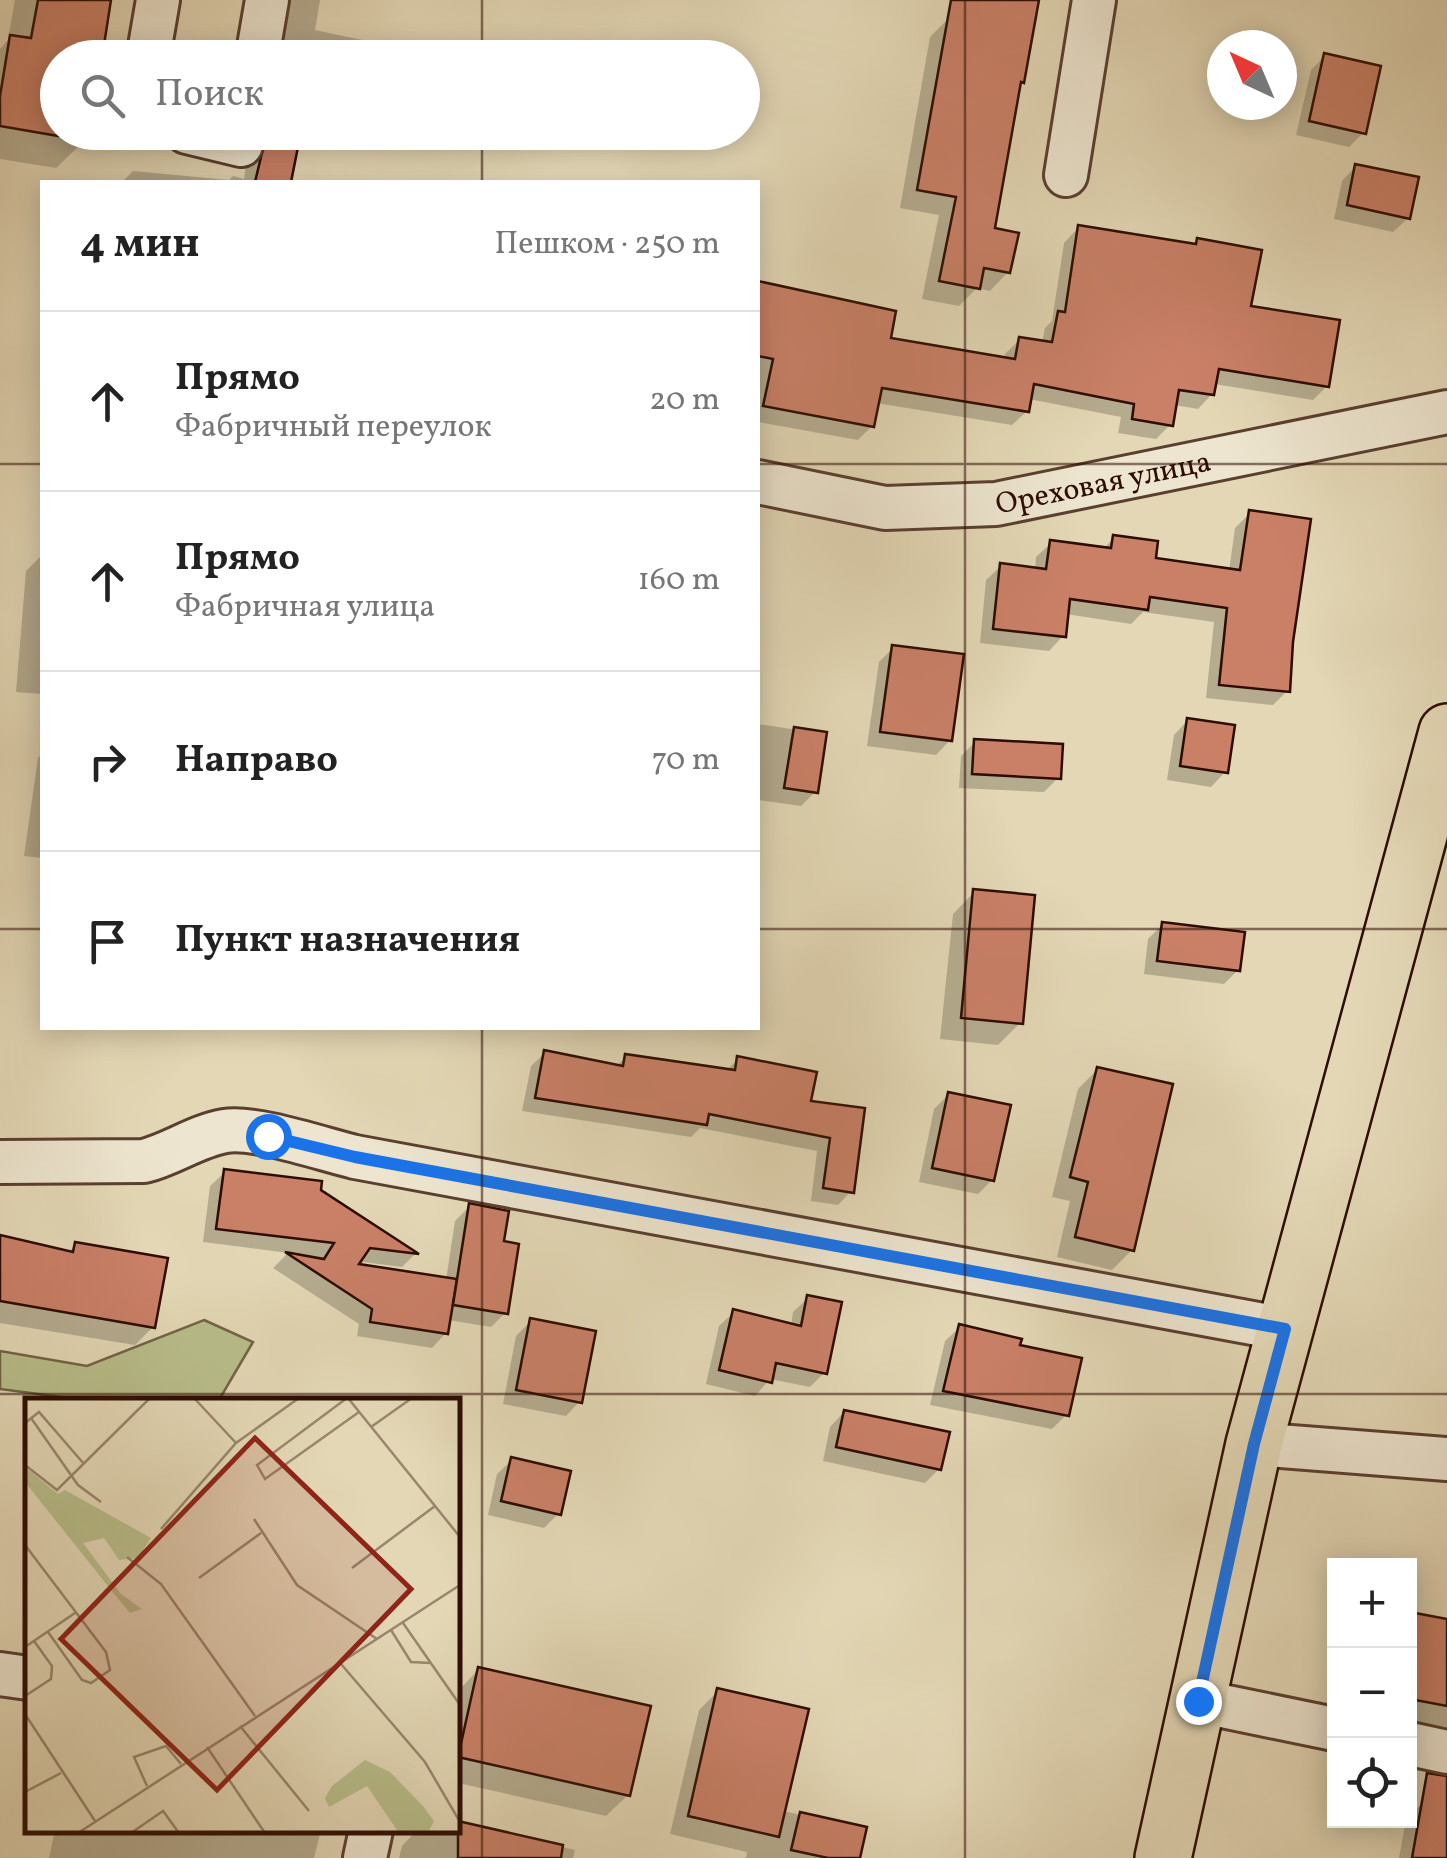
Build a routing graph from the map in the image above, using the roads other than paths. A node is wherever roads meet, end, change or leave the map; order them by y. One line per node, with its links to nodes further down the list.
1 (158, 0): 4 (street)
2 (267, 0): 5 (street)
3 (1094, 0): 6 (street)
4 (151, 40)
5 (260, 40)
6 (1066, 175)
7 (1447, 412): 8 (street, Ореховая улица)
8 (760, 482)
9 (1447, 732): 11 (main road)
10 (0, 1162): 11 (street)
11 (1285, 1329): 12 (main road)
12 (1254, 1444): 13 (street); 16 (main road)
13 (1447, 1459)
14 (0, 1674): 15 (street)
15 (25, 1678)
16 (1198, 1701): 17 (street); 22 (main road)
17 (1327, 1728)
18 (1417, 1746): 19 (street)
19 (1447, 1752)
20 (370, 1833): 21 (street)
21 (365, 1858)
22 (1163, 1858)

